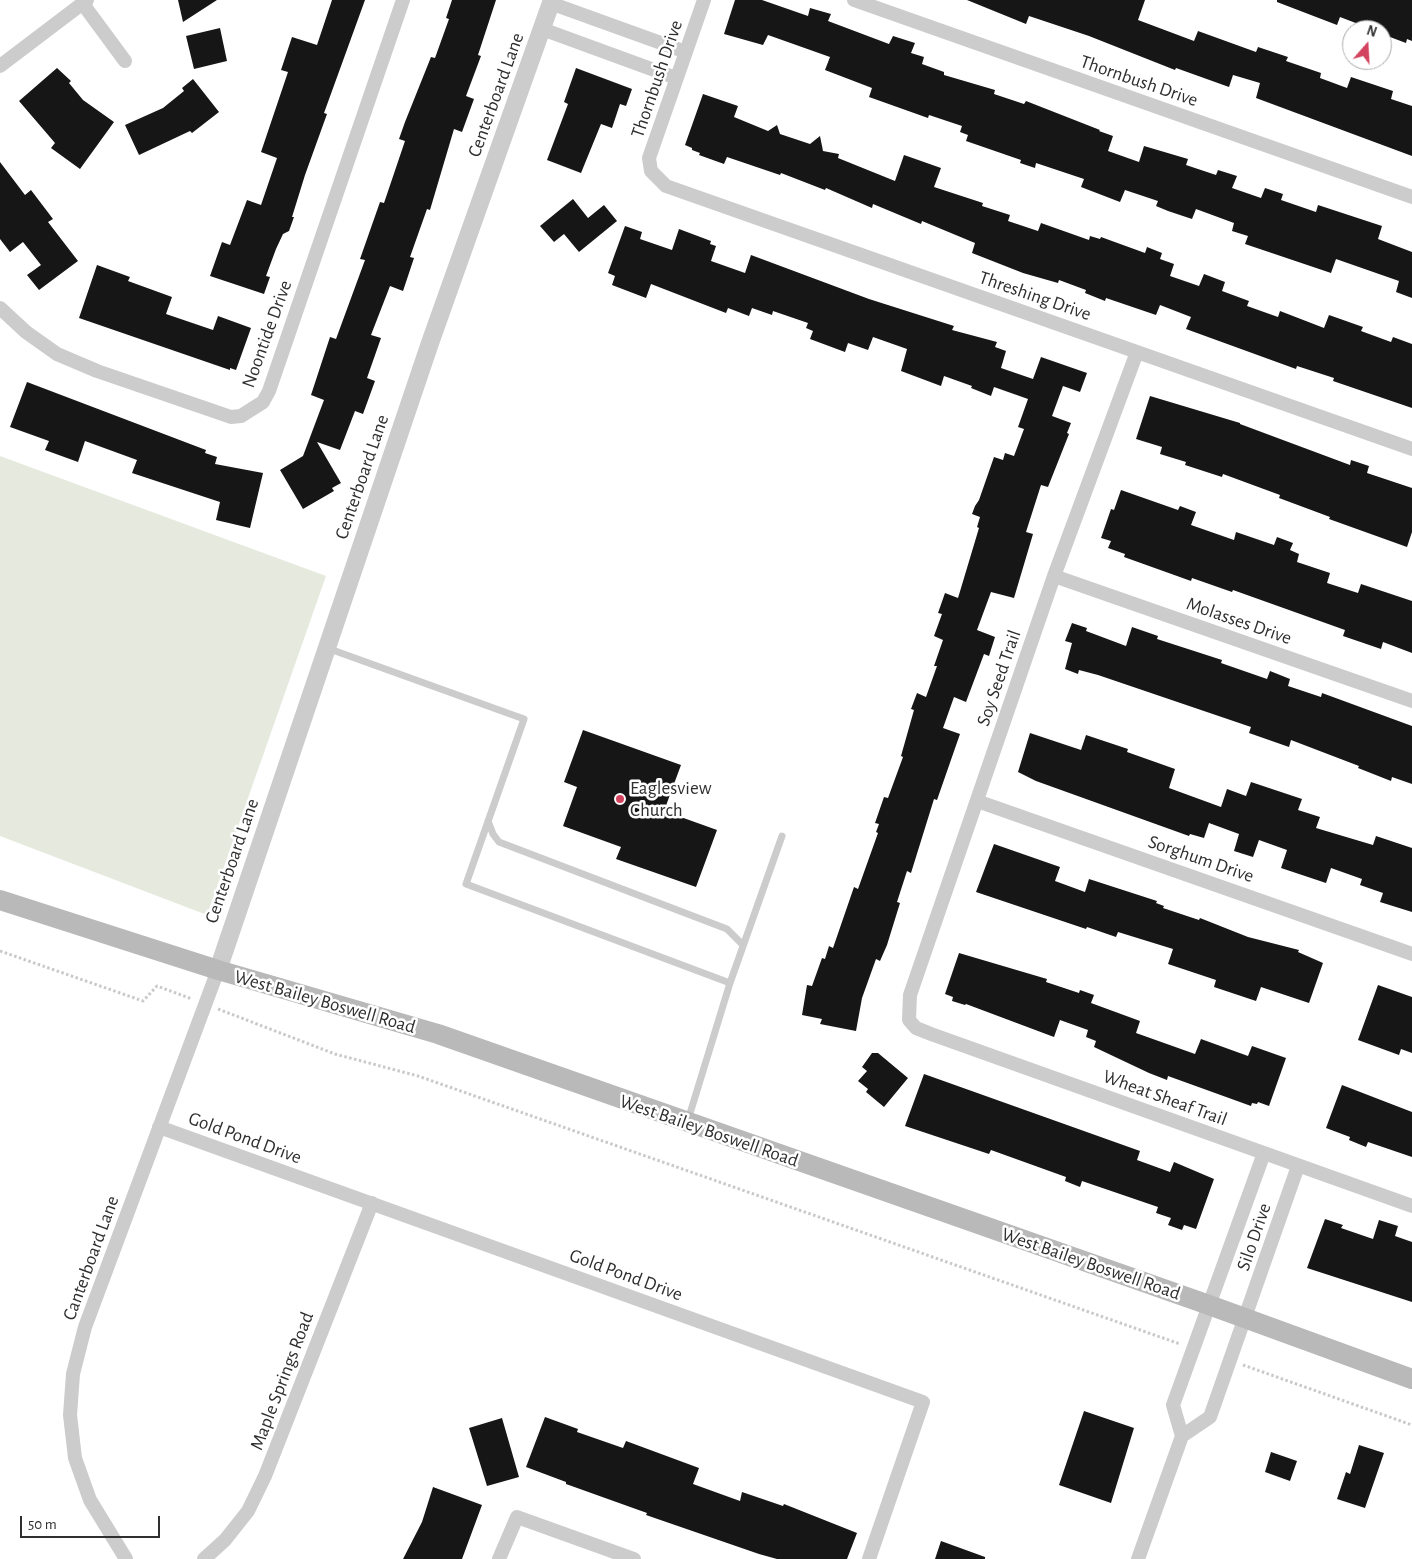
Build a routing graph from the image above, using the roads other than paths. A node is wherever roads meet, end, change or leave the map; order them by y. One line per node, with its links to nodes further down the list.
1 (404, 0): 13 (street, Noontide Drive)
2 (704, 0): 7 (street, Thornbush Drive)
3 (854, 0): 12 (street, Thornbush Drive)
4 (85, 2): 8 (street); 9 (street)
5 (551, 2): 6 (street, Centerboard Lane); 7 (street)
6 (542, 29): 10 (street); 17 (street, Centerboard Lane)
7 (686, 52): 10 (street, Thornbush Drive)
8 (125, 61)
9 (0, 66)
10 (676, 78): 11 (street, Thornbush Drive)
11 (651, 171): 14 (street, Threshing Drive)
12 (1412, 197)
13 (0, 308)
14 (1137, 352): 15 (street, Threshing Drive); 16 (street, Soy Seed Trail)
15 (1412, 449)
16 (1054, 576): 18 (street, Molasses Drive); 19 (street, Soy Seed Trail)
17 (326, 648): 20 (lane); 25 (street, Centerboard Lane)
18 (1412, 702)
19 (977, 800): 24 (street, Sorghum Drive); 27 (street, Soy Seed Trail)
20 (488, 821): 23 (lane); 26 (lane)
21 (782, 836): 23 (lane)
22 (0, 900): 25 (main road, West Bailey Boswell Road)
23 (743, 945): 26 (lane)
24 (1412, 954)
25 (218, 970): 28 (main road, West Bailey Boswell Road); 29 (street, Canterboard Lane)
26 (730, 983): 28 (lane)
27 (909, 1020): 30 (street, Wheat Sheaf Trail)
28 (686, 1123): 34 (main road, West Bailey Boswell Road)
29 (159, 1127): 32 (street, Gold Pond Drive); 38 (street, Canterboard Lane)
30 (1264, 1153): 31 (street, Wheat Sheaf Trail); 34 (street, Silo Drive)
31 (1298, 1166): 33 (street, Wheat Sheaf Trail); 35 (street, Silo Drive)
32 (372, 1203): 39 (street, Maple Springs Road); 42 (street, Gold Pond Drive)
33 (1412, 1206)
34 (1209, 1305): 35 (main road, West Bailey Boswell Road); 37 (street, Silo Drive)
35 (1246, 1320): 36 (main road, West Bailey Boswell Road); 37 (street, Silo Drive)
36 (1412, 1379)
37 (1182, 1436): 43 (street)
38 (126, 1559)
39 (204, 1559)
40 (499, 1559): 41 (street)
41 (634, 1559)
42 (869, 1559)
43 (1138, 1559)

